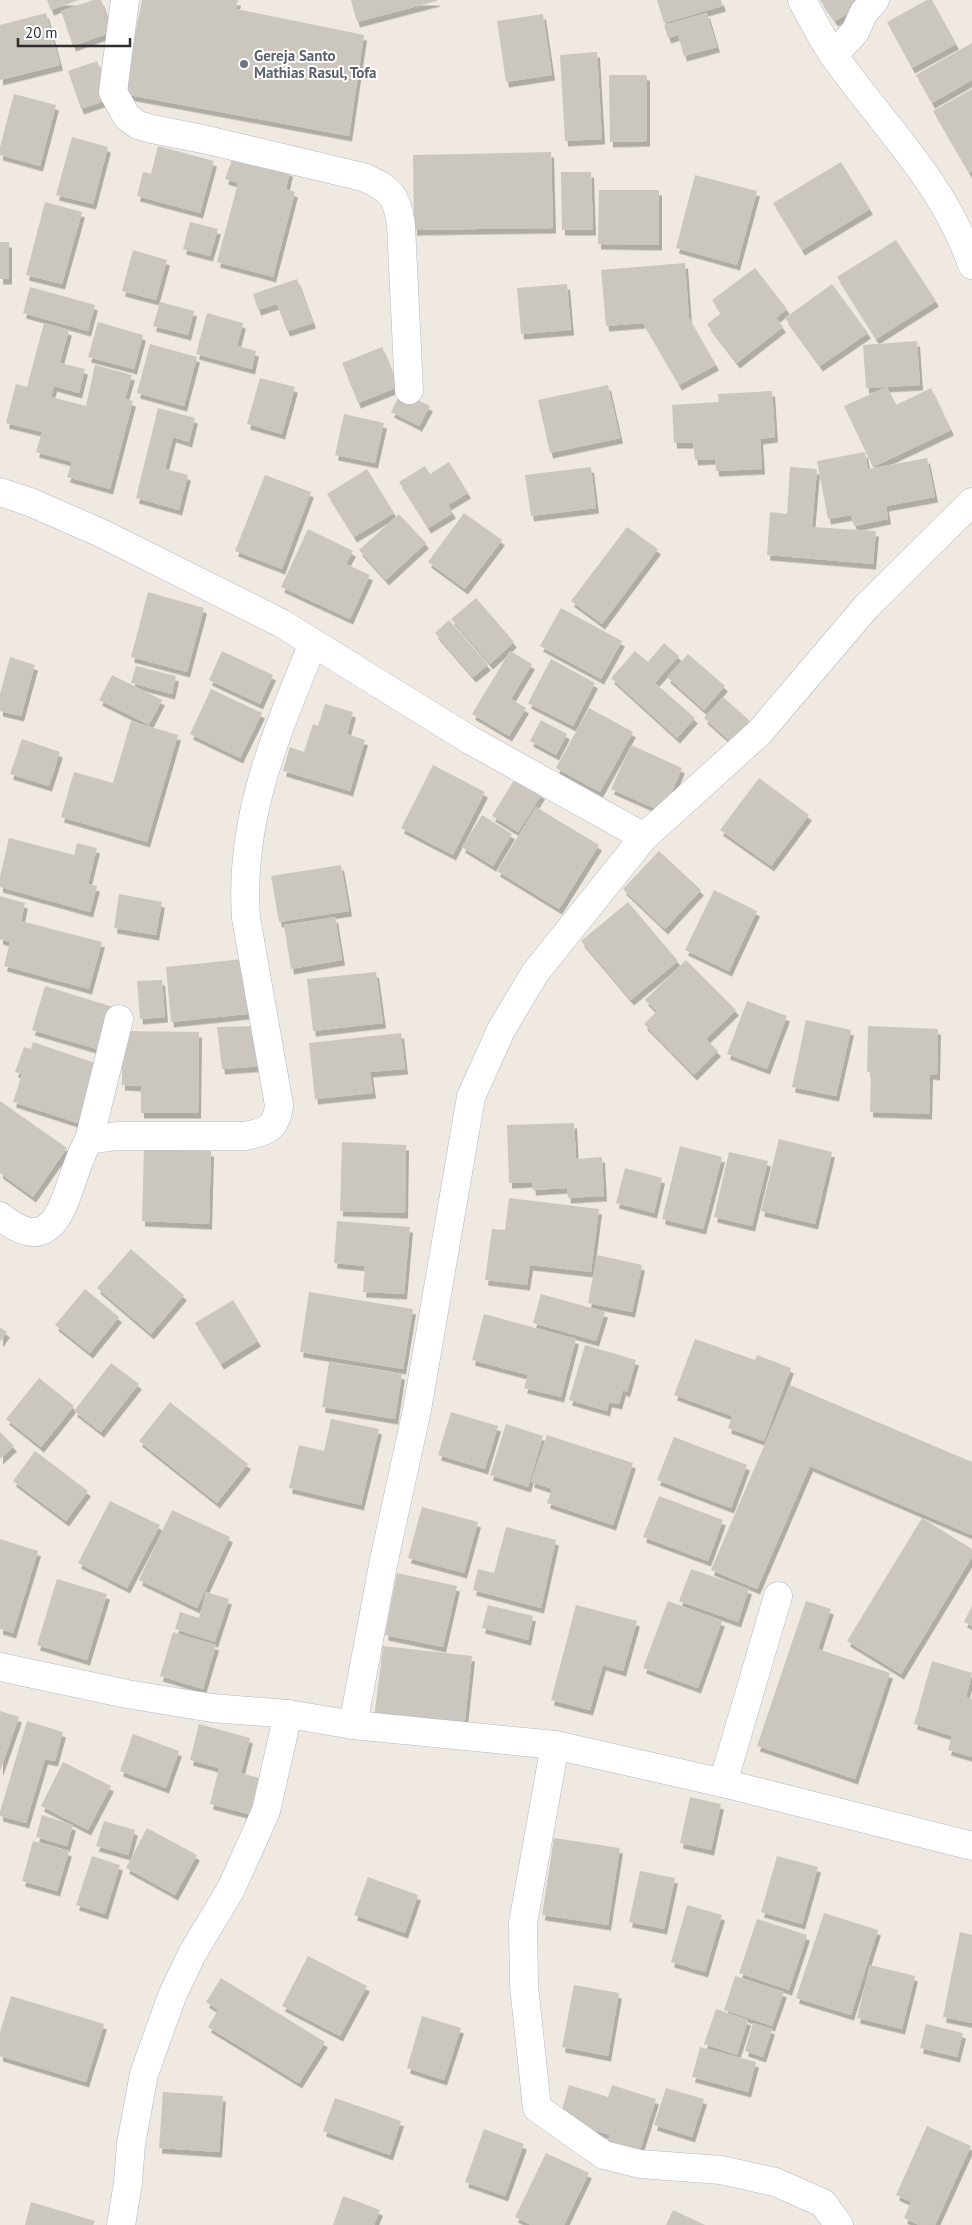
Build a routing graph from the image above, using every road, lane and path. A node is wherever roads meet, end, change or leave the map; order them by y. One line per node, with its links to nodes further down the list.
1 (125, 0): 6 (street)
2 (802, 0): 4 (street)
3 (875, 0): 4 (street)
4 (833, 55): 5 (street)
5 (972, 265)
6 (409, 390)
7 (0, 492): 9 (street)
8 (972, 502): 10 (street)
9 (313, 643): 10 (street); 12 (street)
10 (644, 837): 17 (street)
11 (119, 1019): 12 (street)
12 (88, 1140): 13 (street)
13 (0, 1216)
14 (778, 1596): 19 (street)
15 (0, 1667): 16 (street)
16 (288, 1714): 17 (street); 21 (street)
17 (353, 1725): 18 (street)
18 (555, 1745): 19 (street); 22 (street)
19 (723, 1783): 20 (street)
20 (972, 1846)
21 (121, 2225)
22 (839, 2225)

